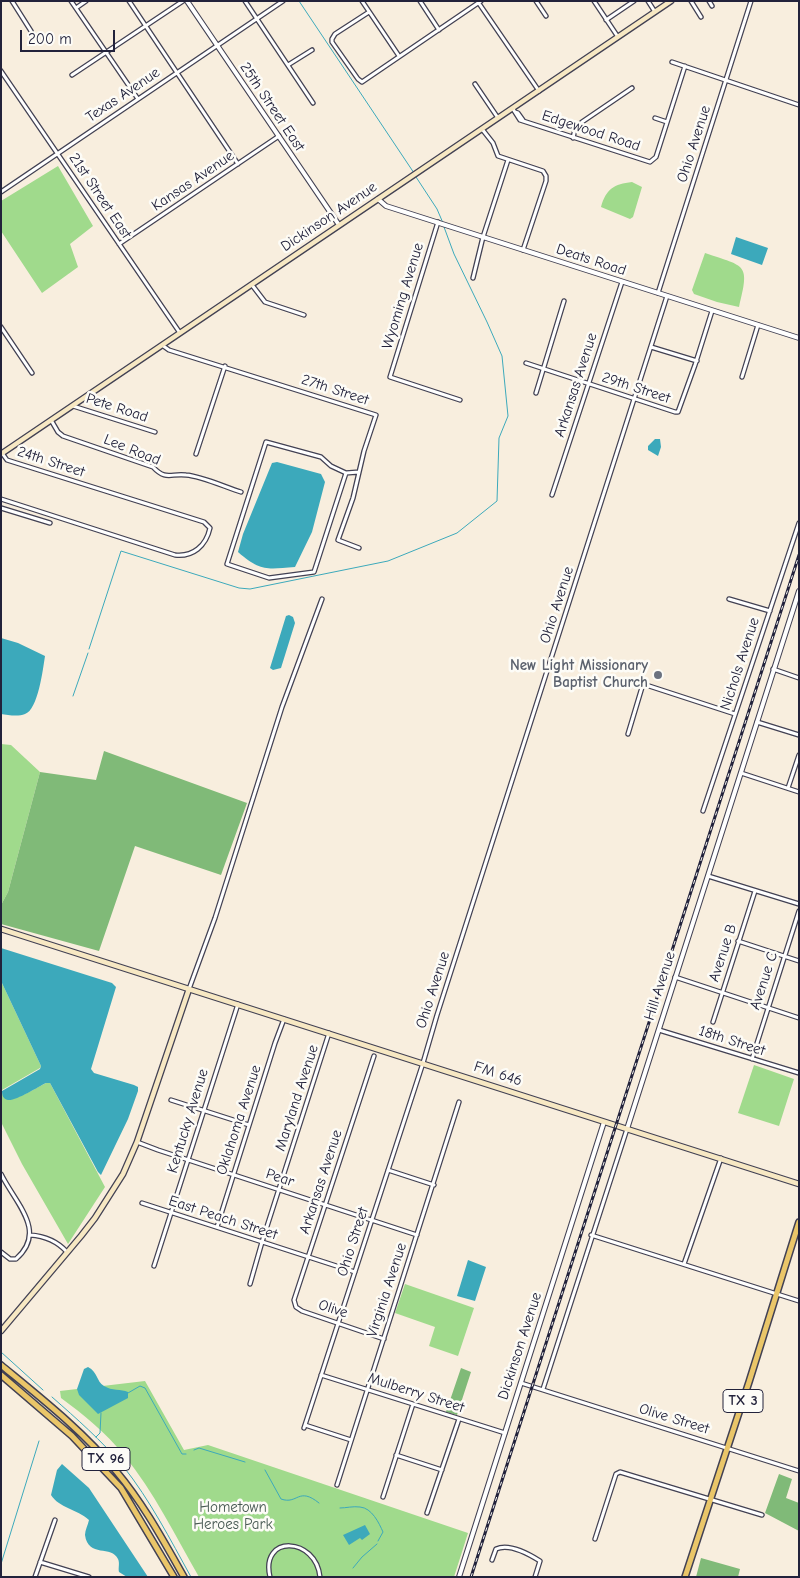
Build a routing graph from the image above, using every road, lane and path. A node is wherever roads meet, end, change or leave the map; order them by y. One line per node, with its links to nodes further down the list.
1 (12, 1): 29 (street)
2 (71, 1): 20 (street)
3 (86, 1): 20 (street)
4 (129, 1): 27 (street)
5 (185, 1): 27 (street); 31 (street, 25th Street East)
6 (245, 1): 25 (street)
7 (283, 1): 25 (street, Texas Avenue)
8 (362, 1): 21 (street)
9 (420, 1): 28 (street)
10 (536, 1): 23 (street)
11 (594, 1): 26 (street)
12 (634, 1): 26 (street)
13 (648, 1): 22 (street)
14 (672, 1): 22 (main road, Dickinson Avenue)
15 (691, 1): 24 (street)
16 (709, 1): 19 (street)
17 (751, 1): 41 (street, Ohio Avenue)
18 (479, 2): 28 (street); 44 (street)
19 (712, 6)
20 (76, 8): 33 (street)
21 (369, 12): 34 (street); 34 (street)
22 (655, 12): 30 (main road, Dickinson Avenue)
23 (546, 16)
24 (701, 17)
25 (257, 18): 31 (street, Texas Avenue); 36 (street)
26 (606, 20): 30 (street)
27 (146, 26): 33 (street); 39 (street)
28 (439, 30): 34 (street)
29 (31, 31)
30 (618, 37): 44 (main road, Dickinson Avenue)
31 (217, 46): 39 (street, Texas Avenue); 53 (street, 25th Street East)
32 (312, 50): 36 (street)
33 (106, 53): 40 (street); 45 (street)
34 (399, 56)
35 (672, 62): 37 (street)
36 (288, 65): 46 (street)
37 (685, 66): 41 (street); 51 (street)
38 (1, 71): 55 (street, 21st Street East)
39 (177, 72): 45 (street, Texas Avenue); 57 (street)
40 (72, 75)
41 (726, 80): 47 (street); 68 (street, Ohio Avenue)
42 (475, 84): 49 (street)
43 (632, 88): 54 (street)
44 (539, 91): 48 (main road, Dickinson Avenue)
45 (138, 99): 55 (street, Texas Avenue)
46 (313, 103)
47 (799, 105)
48 (514, 110): 49 (main road, Dickinson Avenue); 54 (street, Edgewood Road)
49 (499, 118): 52 (main road, Dickinson Avenue)
50 (655, 118): 51 (street)
51 (667, 122): 54 (street, Edgewood Road)
52 (482, 129): 56 (street); 59 (main road, Dickinson Avenue)
53 (279, 136): 57 (street, Kansas Avenue); 61 (street, 25th Street East)
54 (573, 138)
55 (57, 154): 58 (street, Texas Avenue); 63 (street, 21st Street East)
56 (508, 160): 62 (street); 64 (street)
57 (238, 164): 63 (street, Kansas Avenue)
58 (1, 192)
59 (378, 199): 60 (street, Deats Road); 61 (main road, Dickinson Avenue)
60 (438, 222): 62 (street, Deats Road); 87 (street, Wyoming Avenue)
61 (339, 225): 67 (main road, Dickinson Avenue)
62 (483, 237): 64 (street, Deats Road); 65 (street)
63 (119, 244): 74 (street, 21st Street East)
64 (523, 250): 66 (street, Deats Road)
65 (473, 278)
66 (622, 282): 68 (street, Deats Road); 84 (street, Arkansas Avenue)
67 (252, 284): 71 (street); 74 (main road, Dickinson Avenue)
68 (667, 296): 70 (street, Deats Road); 77 (street, Ohio Avenue)
69 (564, 301): 81 (street)
70 (712, 310): 72 (street, Deats Road); 78 (street)
71 (304, 315)
72 (758, 325): 75 (street, Deats Road); 83 (street)
73 (1, 327): 82 (street)
74 (180, 333): 76 (main road, Dickinson Avenue)
75 (799, 338)
76 (162, 345): 80 (street, 27th Street); 88 (main road, Dickinson Avenue)
77 (651, 347): 78 (street); 86 (street, Ohio Avenue)
78 (696, 361): 86 (street, 29th Street)
79 (526, 363): 81 (street, 29th Street)
80 (225, 366): 92 (street); 93 (street, 27th Street)
81 (543, 369): 84 (street, 29th Street); 85 (street)
82 (32, 373)
83 (742, 377)
84 (588, 384): 86 (street, 29th Street); 96 (street, Arkansas Avenue)
85 (536, 393)
86 (634, 399): 139 (street, Ohio Avenue)
87 (460, 400)
88 (73, 406): 89 (main road, Dickinson Avenue); 90 (street, Pete Road)
89 (51, 420): 91 (main road, Dickinson Avenue); 95 (street, Lee Road)
90 (155, 432)
91 (2, 454): 97 (street, 24th Street)
92 (196, 454)
93 (359, 472): 94 (street); 101 (street, 27th Street)
94 (346, 473): 94 (street)
95 (241, 492)
96 (552, 495)
97 (1, 499)
98 (1, 508): 99 (street)
99 (50, 523)
100 (799, 523): 105 (street, Nichols Avenue)
101 (359, 548)
102 (799, 591): 106 (street, Hill Avenue)
103 (322, 599): 126 (street)
104 (729, 599): 105 (street)
105 (770, 611): 108 (street, Nichols Avenue)
106 (773, 669): 107 (street); 109 (street, Hill Avenue)
107 (799, 678)
108 (736, 714): 110 (street); 116 (street, Nichols Avenue)
109 (757, 722): 111 (street); 113 (street, Hill Avenue)
110 (628, 734)
111 (799, 735)
112 (799, 755): 114 (street)
113 (740, 773): 114 (street); 117 (street, Hill Avenue)
114 (788, 788): 115 (street)
115 (799, 792)
116 (703, 811)
117 (708, 876): 118 (street); 125 (street, Hill Avenue)
118 (755, 891): 119 (street); 122 (street, Avenue B)
119 (799, 904)
120 (799, 911): 123 (street, Avenue C)
121 (1, 929): 126 (main road, FM 646)
122 (738, 941): 123 (street); 127 (street, Avenue B)
123 (784, 956): 124 (street); 129 (street, Avenue C)
124 (799, 961)
125 (675, 978): 127 (street); 133 (street, Hill Avenue)
126 (189, 989): 128 (main road, FM 646 / FM 646); 148 (main road)
127 (721, 993): 129 (street); 132 (street, Avenue B)
128 (238, 1004): 131 (main road, FM 646 / FM 646); 144 (street, Kentucky Avenue)
129 (767, 1008): 130 (street); 138 (street, Avenue C)
130 (799, 1018)
131 (284, 1019): 134 (main road, FM 646 / FM 646); 146 (street, Oklahoma Avenue)
132 (713, 1022)
133 (658, 1030): 136 (street, 18th Street); 147 (street, Hill Avenue)
134 (329, 1033): 139 (main road, FM 646 / FM 646); 157 (street, Maryland Avenue)
135 (707, 1039): 136 (street)
136 (705, 1044): 138 (street, 18th Street)
137 (374, 1056): 159 (street, Arkansas Avenue)
138 (752, 1059): 141 (street, 18th Street)
139 (423, 1064): 145 (main road, FM 646 / FM 646); 151 (street, Ohio Street)
140 (799, 1068): 141 (street)
141 (798, 1073)
142 (171, 1100): 144 (street)
143 (460, 1102): 156 (street, Virginia Avenue)
144 (204, 1110): 146 (street); 150 (street, Kentucky Avenue)
145 (604, 1122): 147 (main road, FM 646 / FM 646); 186 (street, Dickinson Avenue)
146 (249, 1125): 153 (street, Oklahoma Avenue)
147 (627, 1129): 149 (main road, FM 646 / FM 646); 166 (street, Hill Avenue)
148 (137, 1142): 150 (street, Pear); 169 (main road)
149 (720, 1158): 155 (main road, FM 646 / FM 646); 171 (street)
150 (188, 1160): 153 (street, Pear); 160 (street, Kentucky Avenue)
151 (388, 1170): 156 (street); 161 (street, Ohio Street)
152 (1, 1174): 154 (street)
153 (233, 1174): 157 (street, Pear); 163 (street, Oklahoma Avenue)
154 (3, 1182): 164 (street)
155 (799, 1184)
156 (434, 1185): 165 (street, Virginia Avenue)
157 (280, 1190): 159 (street, Pear); 167 (street, Maryland Avenue)
158 (142, 1203): 160 (street, East Peach Street)
159 (326, 1205): 161 (street, Pear); 170 (street, Arkansas Avenue)
160 (171, 1213): 163 (street, East Peach Street); 172 (street, Kentucky Avenue)
161 (372, 1220): 165 (street, Pear); 173 (street, Ohio Street)
162 (799, 1222): 175 (main road, TX 3)
163 (217, 1228): 167 (street, East Peach Street)
164 (30, 1235): 168 (street); 169 (street)
165 (417, 1235): 180 (street, Virginia Avenue)
166 (591, 1235): 171 (street); 188 (street, Hill Avenue)
167 (262, 1242): 170 (street, East Peach Street); 174 (street, Maryland Avenue)
168 (1, 1252)
169 (68, 1252): 179 (main road)
170 (308, 1257): 173 (street, East Peach Street); 177 (street, Arkansas Avenue)
171 (684, 1264): 175 (street)
172 (154, 1266)
173 (355, 1272): 178 (street, Ohio Street)
174 (250, 1284)
175 (776, 1295): 176 (street); 193 (main road, TX 3)
176 (797, 1300)
177 (302, 1311): 178 (street, Olive)
178 (338, 1323): 180 (street, Olive); 184 (street, Ohio Street)
179 (1, 1330)
180 (384, 1339): 187 (street, Virginia Avenue)
181 (1, 1361): 185 (main road)
182 (1, 1365): 185 (main road, TX 96)
183 (1, 1375): 208 (main road, TX 96)
184 (321, 1375): 187 (street, Mulberry Street); 192 (street, Ohio Street)
185 (15, 1377): 209 (main road, TX 96)
186 (522, 1383): 188 (street, Olive Street); 191 (street, Dickinson Avenue)
187 (367, 1389): 189 (street, Mulberry Street); 192 (street, Virginia Avenue)
188 (543, 1389): 193 (street, Olive Street)
189 (413, 1404): 190 (street, Mulberry Street); 194 (street)
190 (459, 1419): 191 (street, Mulberry Street); 195 (street)
191 (505, 1433): 212 (street, Dickinson Avenue)
192 (351, 1440): 197 (street, Virginia Avenue)
193 (727, 1447): 196 (street, Olive Street); 199 (main road, TX 3)
194 (396, 1455): 195 (street); 198 (street)
195 (442, 1470): 200 (street)
196 (799, 1471)
197 (337, 1485)
198 (383, 1497)
199 (710, 1499): 201 (street); 203 (street); 214 (main road, TX 3)
200 (427, 1513)
201 (762, 1515)
202 (55, 1520): 205 (street)
203 (595, 1539)
204 (492, 1560): 213 (street)
205 (40, 1562): 206 (street); 207 (street)
206 (35, 1577)
207 (89, 1577)
208 (174, 1577)
209 (184, 1577)
210 (270, 1577): 211 (street)
211 (320, 1577)
212 (459, 1577)
213 (535, 1577)
214 (685, 1577)

